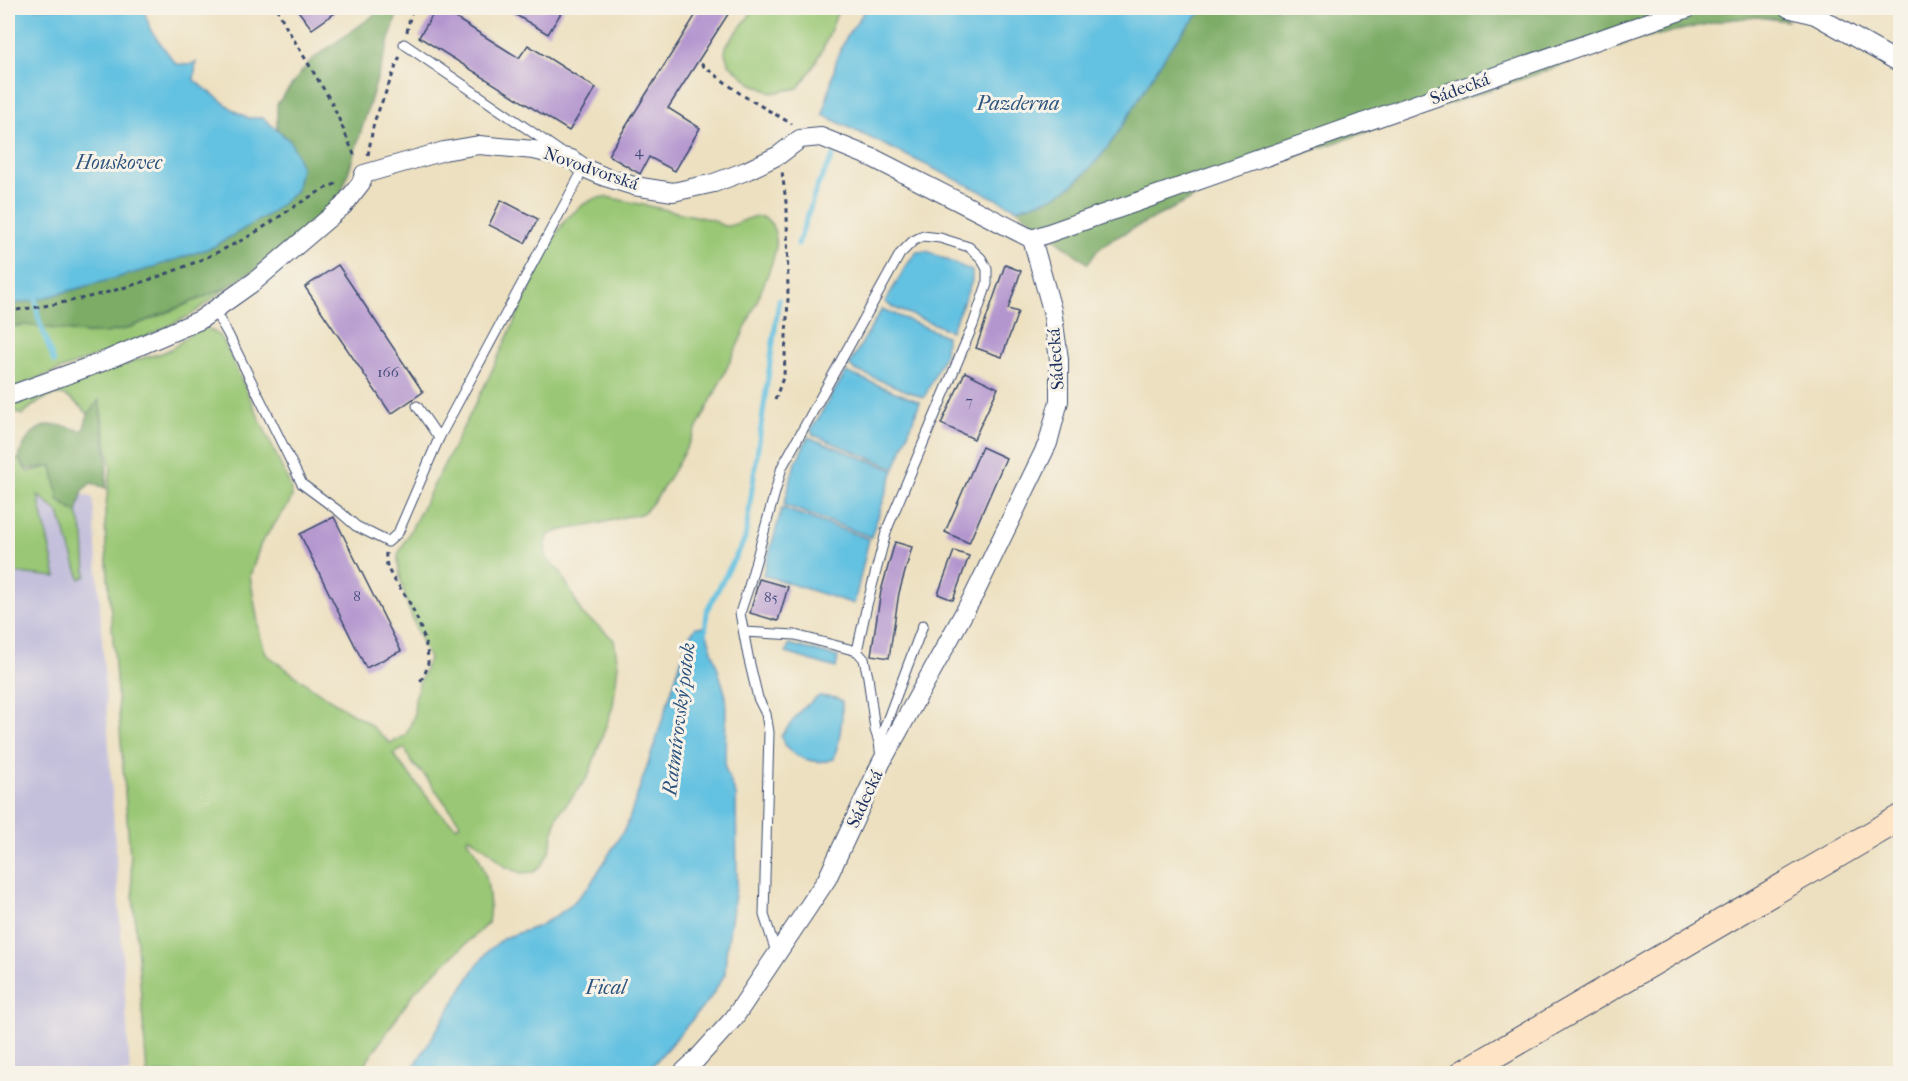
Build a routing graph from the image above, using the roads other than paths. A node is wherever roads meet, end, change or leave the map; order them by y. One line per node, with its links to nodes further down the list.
1 (1689, 8): 6 (street, Sádecká)
2 (1788, 8): 4 (street)
3 (404, 44): 5 (lane)
4 (1900, 63)
5 (578, 164): 6 (street, Novodvorská); 7 (street, Novodvorská); 10 (lane)
6 (1032, 239): 15 (street, Sádecká)
7 (214, 310): 8 (street); 10 (lane)
8 (8, 396)
9 (417, 406): 10 (lane)
10 (439, 438)
11 (923, 625): 14 (lane)
12 (744, 632): 13 (lane); 13 (lane); 17 (lane)
13 (857, 651): 14 (lane)
14 (879, 742): 15 (lane)
15 (882, 763): 17 (street, Sádecká)
16 (1900, 818): 21 (main road)
17 (777, 956): 20 (street, Sádecká)
18 (8, 968): 19 (lane)
19 (8, 973)
20 (681, 1074)
21 (1462, 1074)

